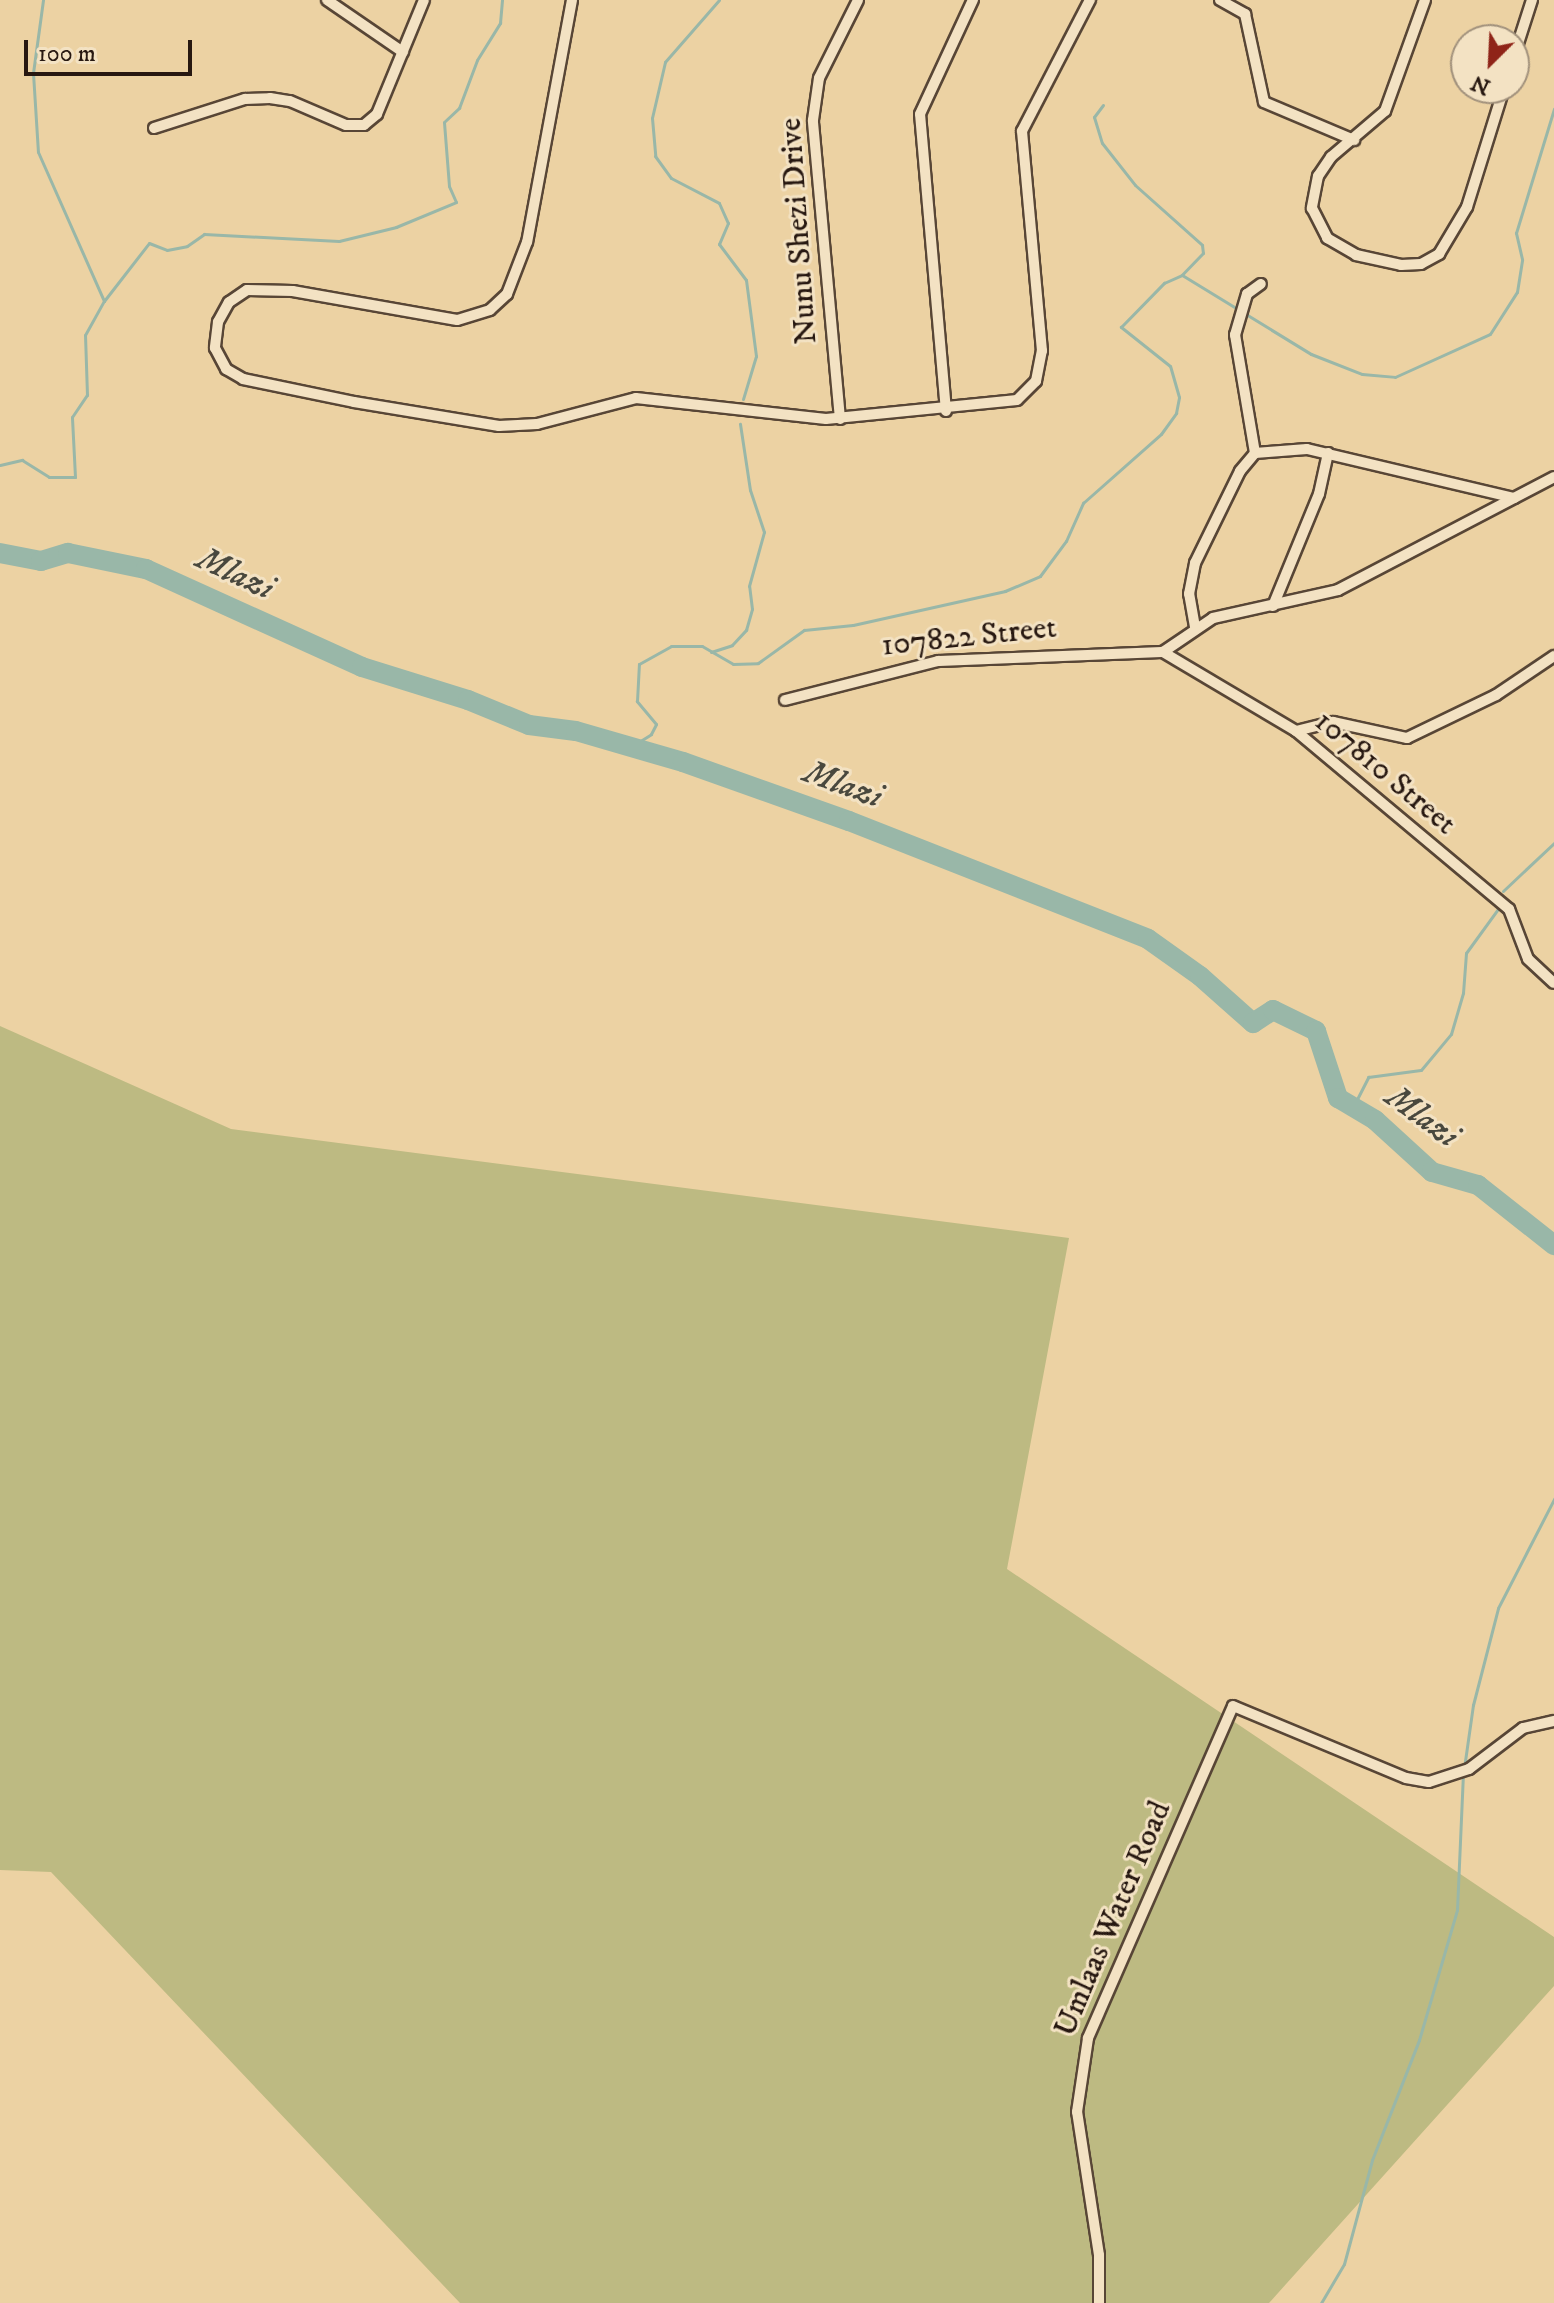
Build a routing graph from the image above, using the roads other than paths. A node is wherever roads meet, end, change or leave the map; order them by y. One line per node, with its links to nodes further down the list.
1 (327, 0): 11 (street)
2 (424, 0): 11 (street)
3 (572, 0): 17 (street)
4 (858, 0): 17 (street, Nunu Shezi Drive)
5 (973, 0): 16 (street)
6 (1090, 0): 16 (street)
7 (1220, 0): 14 (street)
8 (1425, 0): 14 (street)
9 (1532, 0): 10 (street)
10 (1524, 24)
11 (403, 52): 13 (street)
12 (1499, 104): 14 (street)
13 (154, 128)
14 (1354, 140)
15 (1261, 284): 18 (street)
16 (946, 411): 17 (street)
17 (840, 419)
18 (1255, 453): 19 (street); 23 (street)
19 (1328, 453): 21 (street); 22 (street)
20 (1554, 477): 21 (street)
21 (1514, 498): 22 (street)
22 (1273, 606): 23 (street)
23 (1195, 627): 24 (street)
24 (1163, 652): 26 (street, 107822 Street); 27 (street, 107810 Street)
25 (1554, 656): 27 (street)
26 (785, 700)
27 (1296, 731): 28 (street, 107810 Street)
28 (1554, 983)
29 (1554, 1721): 30 (street, Umlaas Water Road)
30 (1099, 2303)

